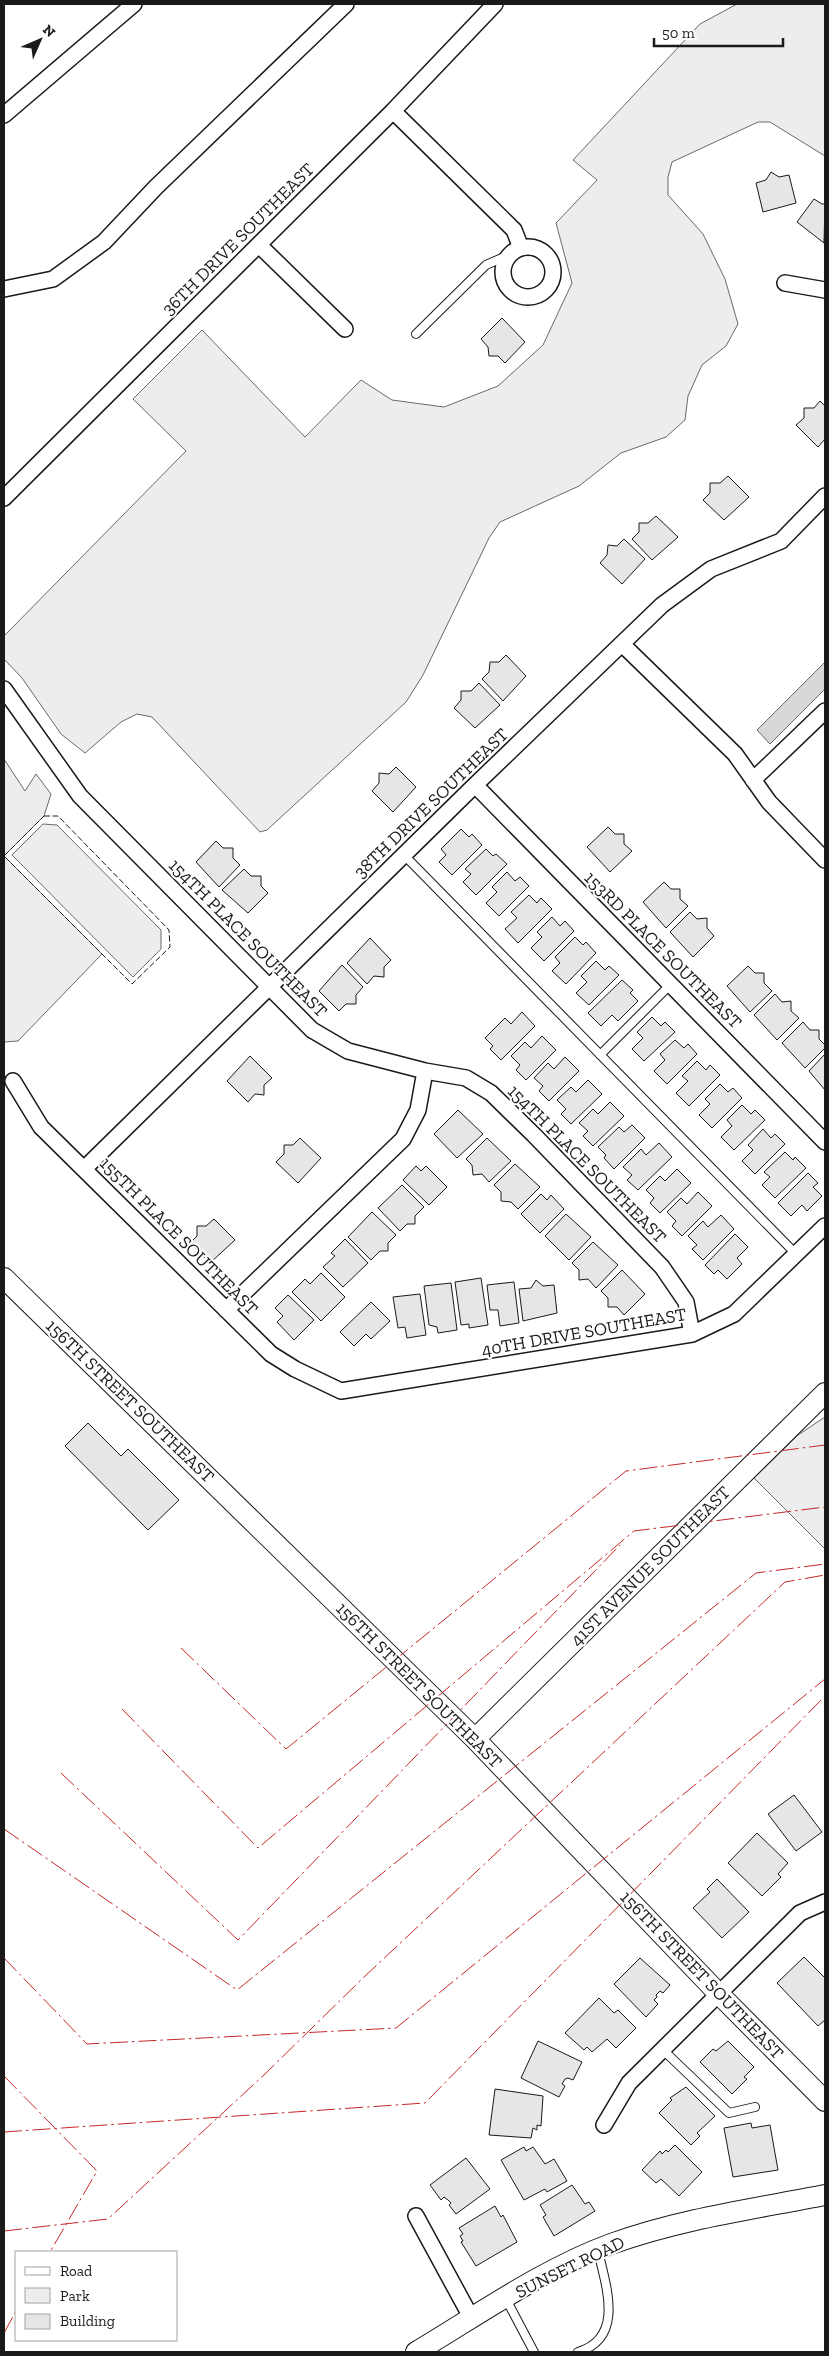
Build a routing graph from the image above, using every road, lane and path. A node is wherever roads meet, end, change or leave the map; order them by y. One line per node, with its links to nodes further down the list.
1 (134, 4): 5 (street)
2 (346, 4): 9 (street)
3 (495, 4): 4 (street, 36TH DRIVE SOUTHEAST)
4 (393, 111): 6 (street, 36TH DRIVE SOUTHEAST); 7 (street)
5 (4, 115)
6 (259, 245): 11 (street); 14 (street, 36TH DRIVE SOUTHEAST)
7 (516, 251): 12 (lane)
8 (785, 283): 10 (street)
9 (4, 289)
10 (825, 290)
11 (345, 329)
12 (416, 334)
13 (825, 496): 15 (street, 38TH DRIVE SOUTHEAST)
14 (4, 498)
15 (622, 644): 18 (street); 19 (street, 38TH DRIVE SOUTHEAST)
16 (4, 689): 23 (street, 154TH PLACE SOUTHEAST)
17 (825, 711): 18 (street)
18 (752, 780): 21 (street)
19 (475, 785): 20 (street, 38TH DRIVE SOUTHEAST); 22 (street, 153RD PLACE SOUTHEAST)
20 (404, 855): 23 (street, 38TH DRIVE SOUTHEAST); 24 (lane)
21 (825, 860)
22 (671, 984): 24 (lane); 27 (street, 153RD PLACE SOUTHEAST)
23 (268, 989): 25 (street, 154TH PLACE SOUTHEAST); 28 (street, 38TH DRIVE SOUTHEAST)
24 (600, 1054): 30 (lane)
25 (425, 1072): 32 (street); 33 (street, 154TH PLACE SOUTHEAST)
26 (13, 1081): 28 (street, 155TH PLACE SOUTHEAST)
27 (825, 1142)
28 (85, 1168): 32 (street, 155TH PLACE SOUTHEAST)
29 (825, 1226): 30 (street, 40TH DRIVE SOUTHEAST)
30 (796, 1254): 33 (street, 40TH DRIVE SOUTHEAST)
31 (4, 1278): 36 (street, 156TH STREET SOUTHEAST)
32 (226, 1310): 34 (street, 155TH PLACE SOUTHEAST)
33 (692, 1334): 34 (street, 40TH DRIVE SOUTHEAST)
34 (341, 1391)
35 (825, 1393): 36 (street, 41ST AVENUE SOUTHEAST)
36 (475, 1739): 38 (street, 156TH STREET SOUTHEAST)
37 (825, 1902): 38 (street)
38 (718, 1993): 39 (street); 40 (street, 156TH STREET SOUTHEAST)
39 (662, 2049): 41 (lane); 42 (street)
40 (825, 2101)
41 (755, 2107)
42 (604, 2125)
43 (825, 2195): 45 (street, SUNSET ROAD)
44 (416, 2216): 47 (street)
45 (598, 2250): 46 (street, SUNSET ROAD); 50 (lane)
46 (506, 2299): 47 (street, SUNSET ROAD); 49 (lane)
47 (472, 2319): 48 (street, SUNSET ROAD)
48 (416, 2352)
49 (534, 2352)
50 (578, 2352)

